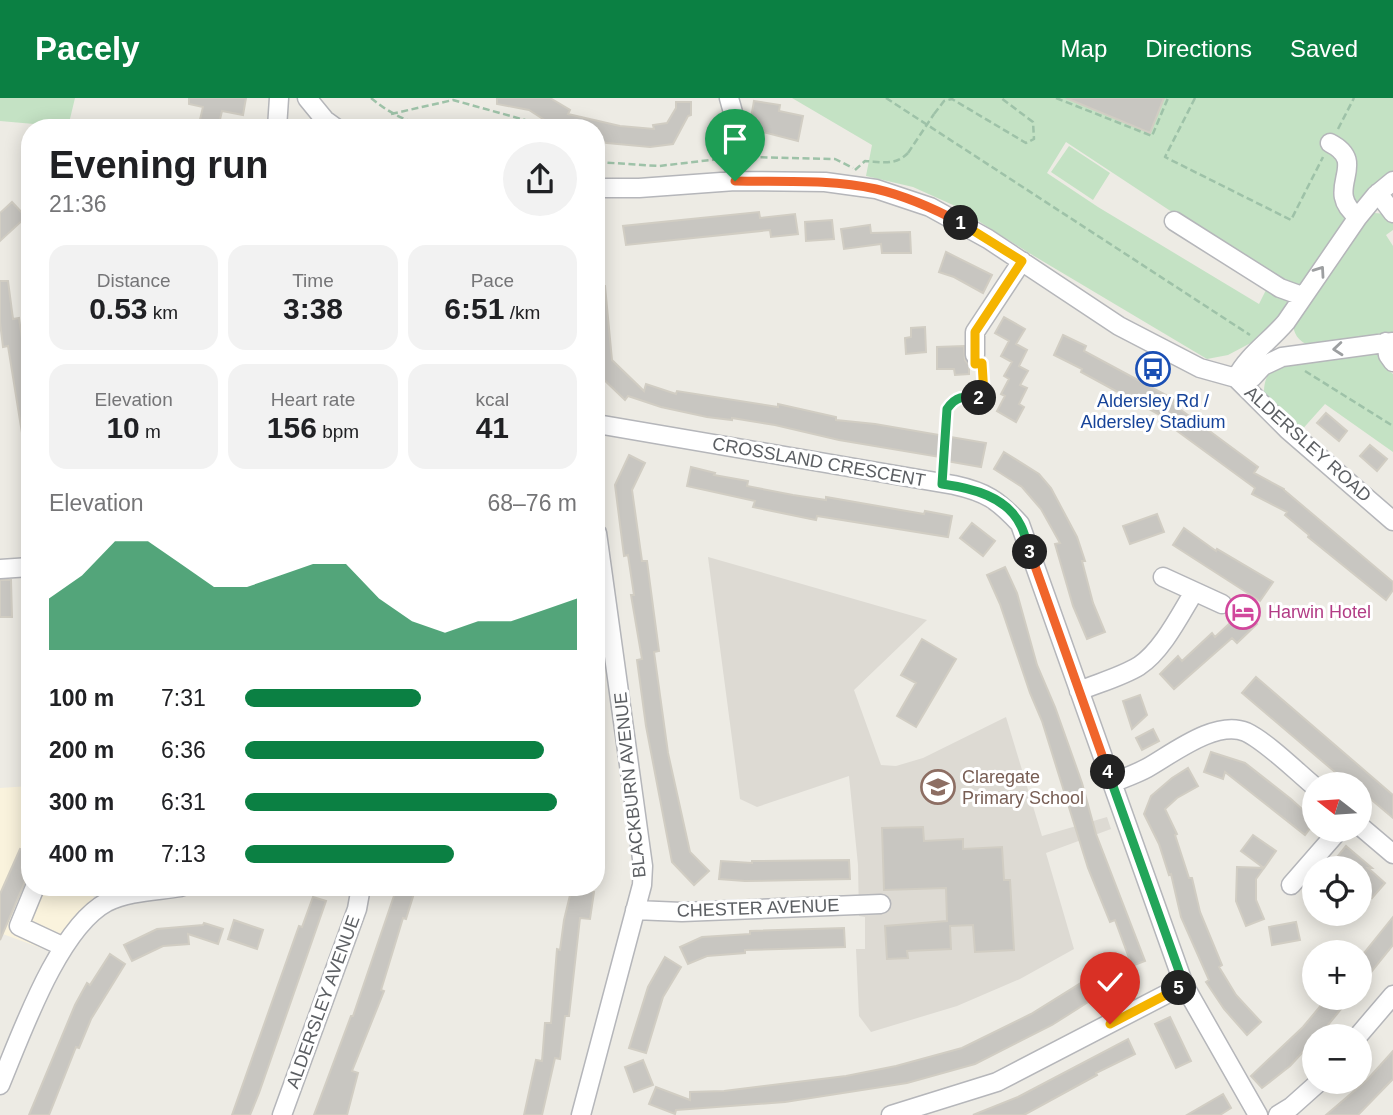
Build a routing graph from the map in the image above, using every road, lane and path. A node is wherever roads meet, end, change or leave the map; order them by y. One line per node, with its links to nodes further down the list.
1 (279, 98): 12 (street)
2 (307, 98): 13 (street)
3 (371, 98): 11 (path)
4 (729, 98): 17 (street)
5 (886, 98): 29 (path)
6 (1001, 98): 19 (path, bridge)
7 (1056, 98): 8 (path)
8 (1168, 98)
9 (1195, 98): 16 (path)
10 (1354, 98): 16 (path)
11 (391, 114): 14 (path); 15 (path)
12 (278, 119)
13 (324, 119)
14 (402, 119)
15 (521, 119)
16 (1331, 143): 23 (street)
17 (735, 181): 19 (street, ALDERSLEY ROAD); 20 (street, ALDERSLEY ROAD)
18 (1393, 181): 21 (street)
19 (846, 184): 25 (street, ALDERSLEY ROAD)
20 (605, 188)
21 (1378, 193): 22 (street); 23 (street)
22 (1393, 214)
23 (1358, 217): 26 (street, one-way to 23)
24 (1174, 221): 26 (street)
25 (1022, 261): 31 (street); 34 (street, ALDERSLEY ROAD)
26 (1303, 296): 27 (street)
27 (1288, 319): 29 (street); 30 (street)
28 (1390, 342): 30 (street, one-way to 30); 33 (street)
29 (1264, 344): 34 (street)
30 (1309, 352): 32 (street)
31 (975, 355): 37 (path)
32 (1282, 357): 34 (street); 36 (path)
33 (1393, 362)
34 (1236, 378): 38 (street, ALDERSLEY ROAD)
35 (605, 425): 37 (street, CROSSLAND CRESCENT)
36 (1393, 426)
37 (942, 484): 45 (street, CROSSLAND CRESCENT)
38 (1393, 521)
39 (21, 568): 40 (street)
40 (0, 569)
41 (1163, 577): 43 (street)
42 (605, 591): 56 (street, BLACKBURN AVENUE)
43 (1194, 592): 44 (street); 45 (street)
44 (1222, 604)
45 (1079, 691): 47 (street, CROSSLAND CRESCENT)
46 (1302, 776): 47 (street)
47 (1112, 783): 58 (street, CROSSLAND CRESCENT)
48 (1372, 836): 50 (street)
49 (1329, 842): 51 (street)
50 (1393, 854)
51 (1291, 885)
52 (31, 896): 57 (street)
53 (105, 896): 57 (street)
54 (359, 896): 63 (street, ALDERSLEY AVENUE)
55 (881, 903): 56 (street, CHESTER AVENUE)
56 (635, 910): 64 (street, BLACKBURN AVENUE)
57 (64, 947): 61 (street)
58 (1184, 985): 65 (street); 66 (street, CROSSLAND CRESCENT)
59 (1393, 995): 60 (street)
60 (1368, 1024)
61 (0, 1085)
62 (1306, 1094): 67 (street)
63 (282, 1115)
64 (581, 1115)
65 (891, 1115)
66 (1258, 1115)
67 (1279, 1115)

